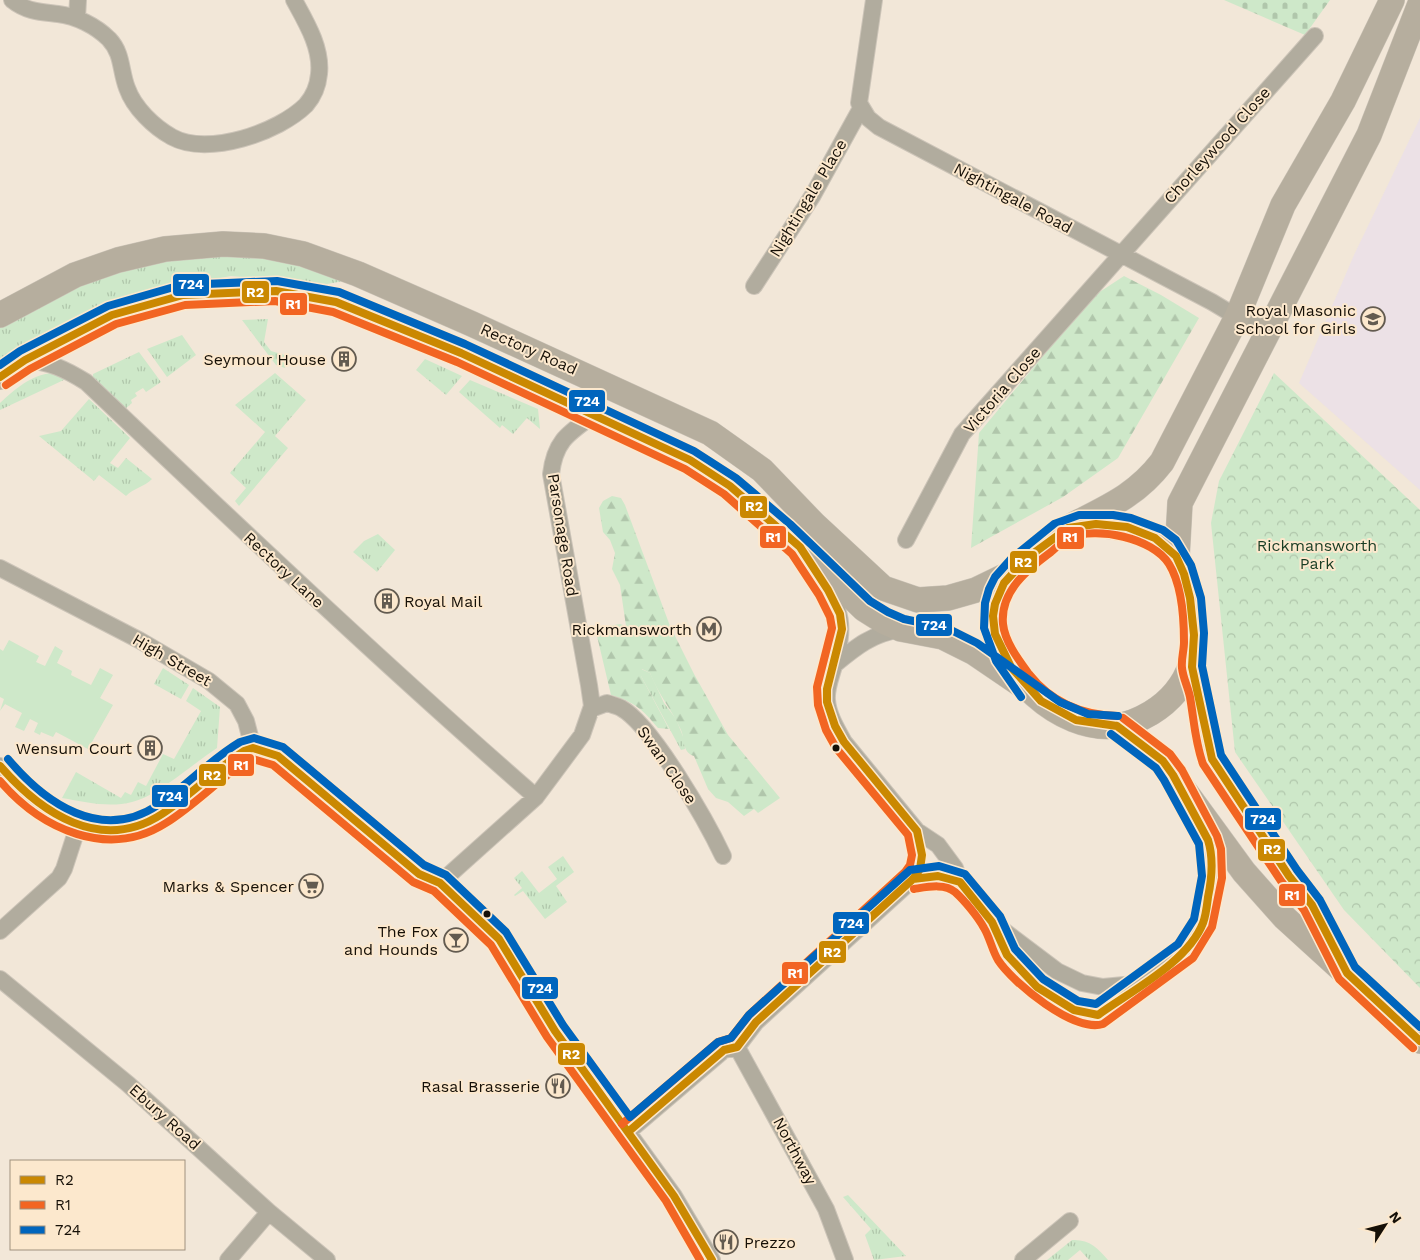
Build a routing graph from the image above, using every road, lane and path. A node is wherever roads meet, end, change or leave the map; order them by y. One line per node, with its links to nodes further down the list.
1 (12, 0): 7 (street)
2 (78, 0): 7 (street)
3 (294, 0): 7 (street)
4 (874, 0): 9 (street)
5 (1392, 0): 13 (main road)
6 (1420, 4): 14 (main road)
7 (77, 18)
8 (1315, 36): 10 (street, Chorleywood Close)
9 (861, 108): 10 (street, Nightingale Road); 11 (street, Nightingale Place)
10 (1120, 255): 13 (street, Nightingale Road); 19 (street, Victoria Close)
11 (754, 286)
12 (0, 315): 23 (main road, Rectory Road)
13 (1237, 317): 14 (street, Nightingale Road); 18 (main road)
14 (1268, 331): 21 (main road)
15 (25, 360): 16 (main road, Rectory Road); 17 (main road, Rectory Road); 33 (street, Rectory Lane)
16 (0, 377)
17 (595, 414): 20 (main road, Rectory Road); 28 (street, Parsonage Road)
18 (1067, 528): 21 (main road); 23 (main road)
19 (906, 540)
20 (800, 547): 24 (main road, Rectory Road); 26 (street)
21 (1177, 557): 25 (main road)
22 (0, 568): 30 (street, High Street)
23 (1007, 575): 27 (main road)
24 (901, 629): 26 (street); 27 (main road, Rectory Road)
25 (1192, 663): 29 (main road); 39 (main road)
26 (834, 665): 36 (street)
27 (1029, 690): 29 (main road)
28 (591, 709): 33 (street, Parsonage Road); 35 (street, Swan Close)
29 (1117, 726): 32 (main road)
30 (253, 748): 34 (street); 37 (street)
31 (0, 766): 34 (street)
32 (1173, 775): 36 (street); 39 (main road)
33 (536, 797): 37 (street, Parsonage Road)
34 (78, 826): 38 (street)
35 (723, 856)
36 (960, 882): 42 (street)
37 (440, 884): 43 (street)
38 (0, 931)
39 (1347, 973): 41 (main road)
40 (0, 979): 44 (street, Ebury Road)
41 (1420, 1041)
42 (737, 1047): 43 (street); 49 (street, Northway)
43 (628, 1132): 48 (street)
44 (269, 1212): 46 (street); 47 (street, Ebury Road)
45 (1070, 1221): 50 (street)
46 (228, 1260)
47 (327, 1260)
48 (712, 1260)
49 (845, 1260)
50 (1023, 1260)

